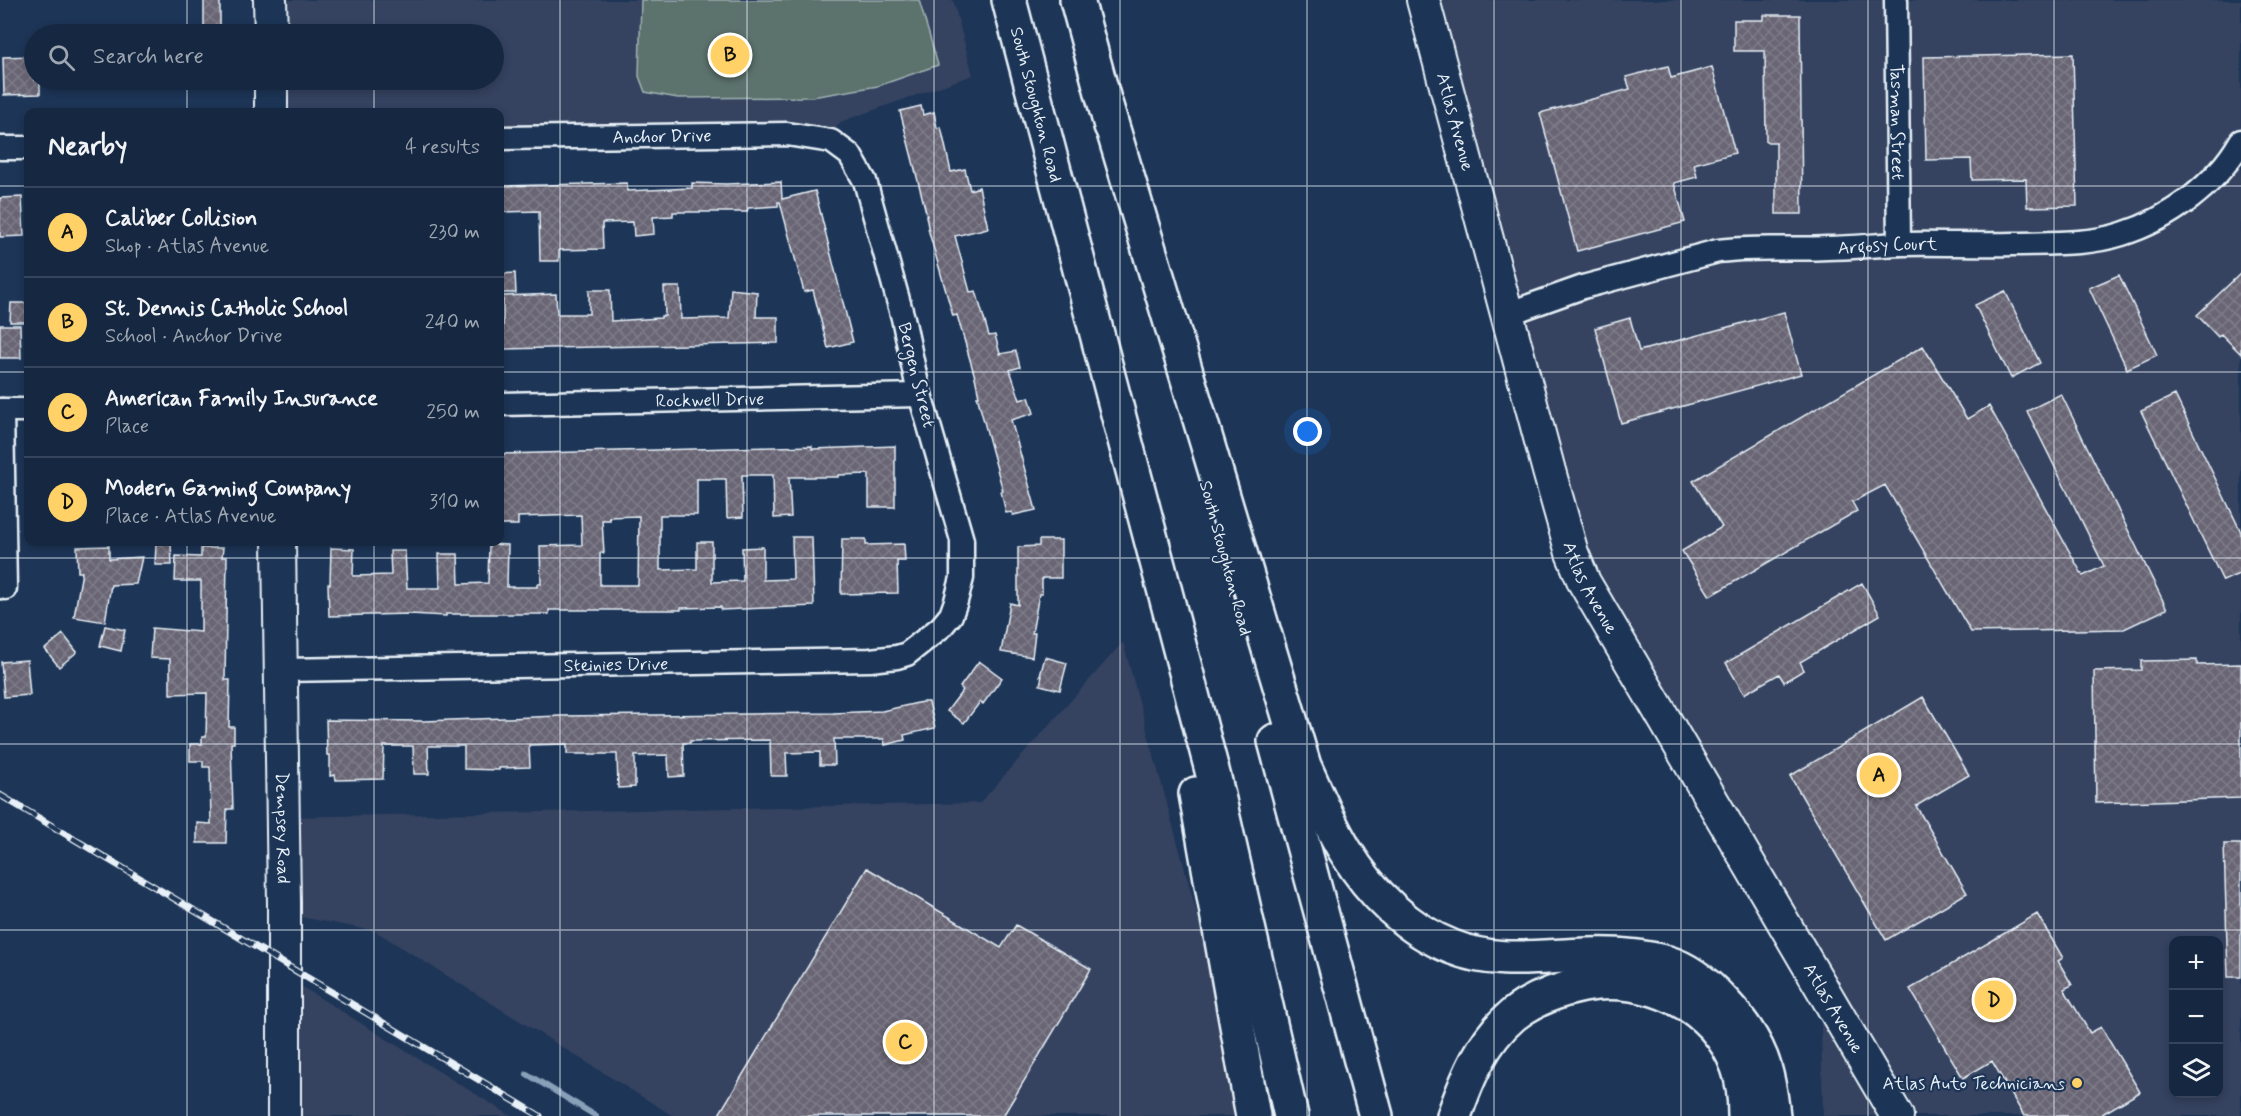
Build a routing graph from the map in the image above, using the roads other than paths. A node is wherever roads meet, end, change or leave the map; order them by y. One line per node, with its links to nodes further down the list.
1 (270, 0): 6 (street)
2 (1009, 0): 21 (main road, South Stoughton Road)
3 (1077, 0): 8 (main road, South Stoughton Road)
4 (1423, 0): 16 (street, Atlas Avenue)
5 (1896, 0): 15 (street, Tasman Street)
6 (271, 24)
7 (271, 90): 9 (street)
8 (1106, 106): 29 (main road, South Stoughton Road); 32 (main road)
9 (271, 108)
10 (504, 138): 11 (street, Anchor Drive)
11 (824, 139): 17 (street, Bergen Street)
12 (2241, 141): 15 (street, Argosy Court)
13 (0, 148): 14 (street)
14 (24, 148)
15 (1899, 244): 16 (street, Argosy Court)
16 (1507, 314): 33 (street, Atlas Avenue)
17 (920, 395): 18 (street, Rockwell Drive); 24 (street, Bergen Street)
18 (504, 404)
19 (1, 410): 20 (street); 23 (street)
20 (24, 410)
21 (1150, 536): 27 (main road); 28 (main road, South Stoughton Road)
22 (279, 546): 25 (street, Dempsey Road)
23 (4, 588)
24 (941, 627): 25 (street, Steinies Drive)
25 (282, 670): 26 (street, Dempsey Road)
26 (284, 1116)
27 (1253, 1116)
28 (1291, 1116)
29 (1376, 1116)
30 (1454, 1116): 31 (main road)
31 (1745, 1116)
32 (1773, 1116)
33 (1897, 1116)

